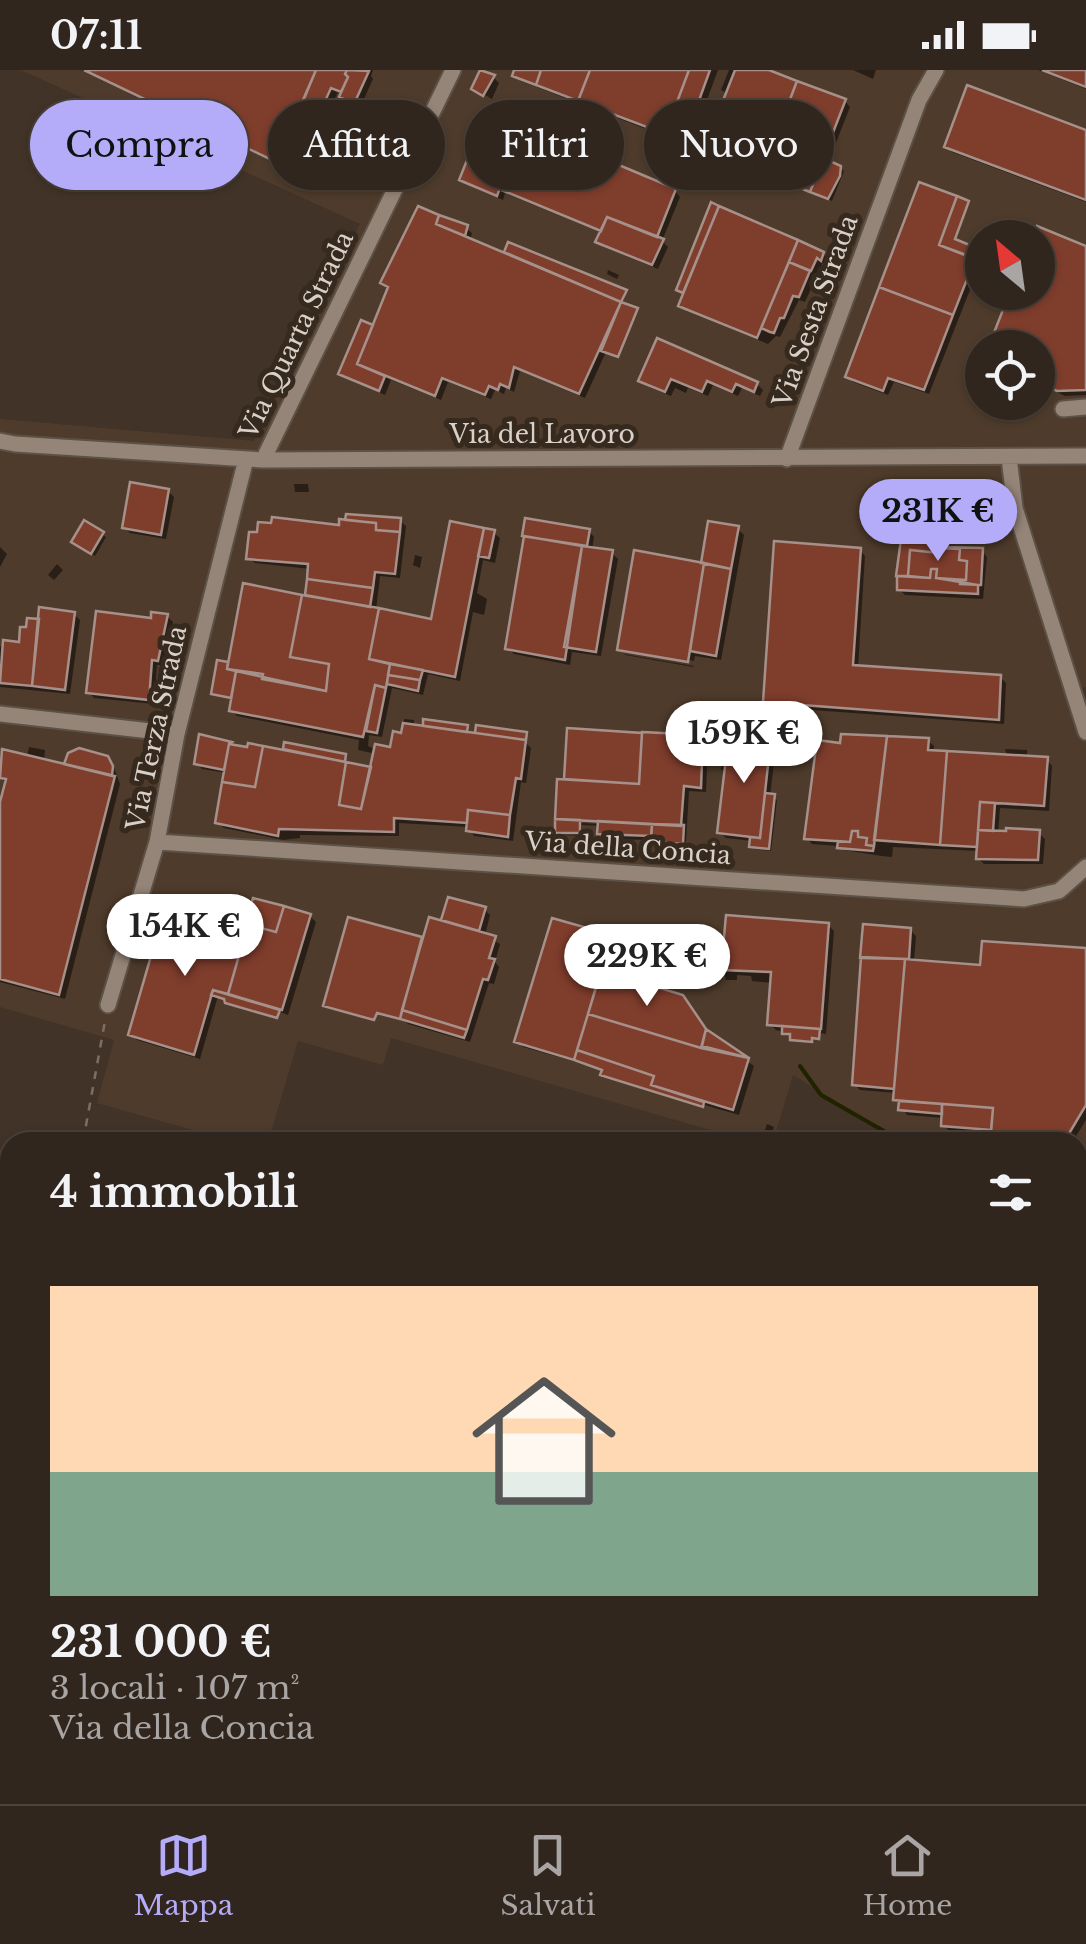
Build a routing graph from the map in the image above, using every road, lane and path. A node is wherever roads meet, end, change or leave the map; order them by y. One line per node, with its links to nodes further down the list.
1 (453, 70): 10 (street, Via Quarta Strada)
2 (936, 70): 8 (street, Via Sesta Strada)
3 (1086, 407): 4 (street)
4 (1063, 409)
5 (0, 441): 9 (street, Via del Lavoro)
6 (1086, 456): 7 (street, Via del Lavoro)
7 (1009, 457): 8 (street, Via del Lavoro); 12 (street)
8 (787, 459): 10 (street, Via del Lavoro)
9 (246, 460): 10 (street, Via del Lavoro); 13 (street, Via Terza Strada)
10 (263, 460)
11 (0, 714): 13 (street)
12 (1086, 732)
13 (177, 734): 14 (street, Via Terza Strada)
14 (157, 842): 15 (street, Via della Concia); 16 (street, Via Terza Strada)
15 (1086, 867)
16 (108, 1005): 17 (path)
17 (85, 1132)

